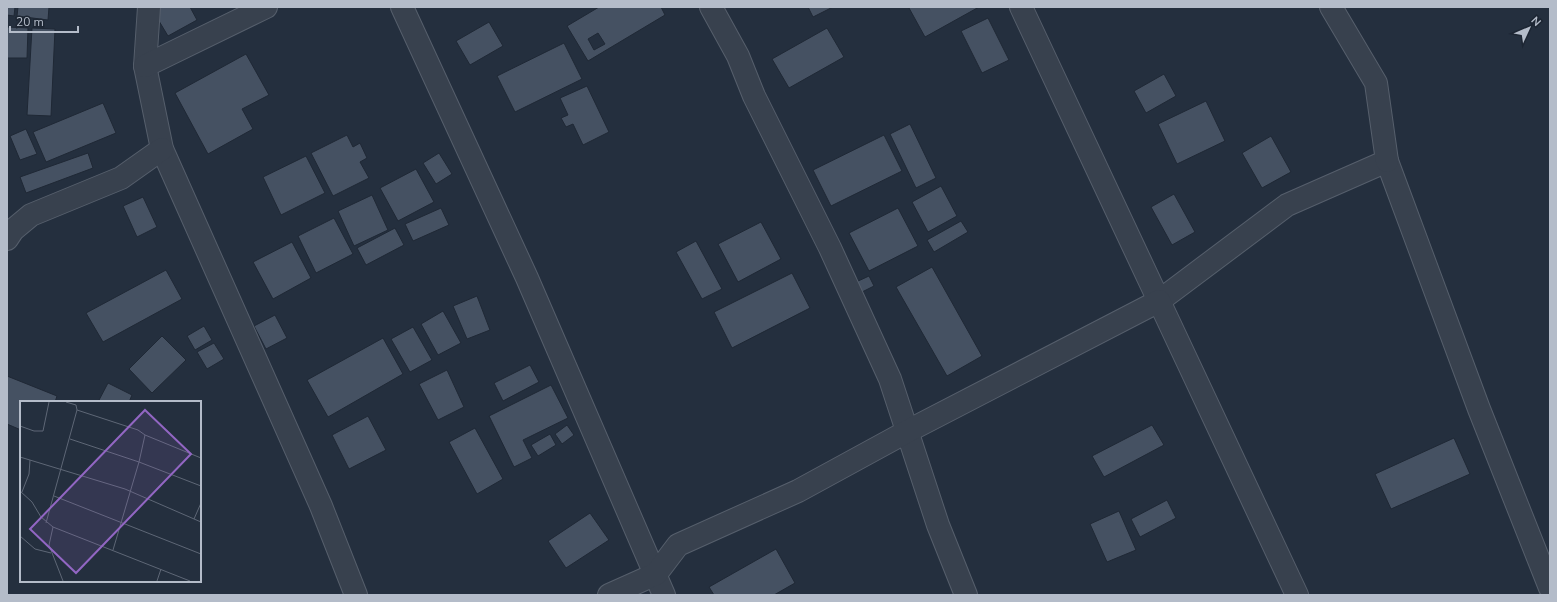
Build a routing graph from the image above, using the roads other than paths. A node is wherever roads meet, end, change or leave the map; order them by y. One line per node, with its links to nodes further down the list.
1 (149, 7): 7 (street)
2 (266, 7): 7 (street)
3 (402, 7): 13 (street)
4 (711, 7): 12 (street)
5 (1021, 7): 11 (street)
6 (1331, 7): 9 (street)
7 (145, 66): 8 (street)
8 (162, 148): 10 (street); 15 (street)
9 (1387, 161): 11 (street); 14 (street)
10 (7, 239)
11 (1159, 301): 12 (street); 19 (street)
12 (908, 431): 13 (street); 18 (street)
13 (656, 574): 16 (street); 17 (street)
14 (1550, 588)
15 (356, 595)
16 (609, 595)
17 (664, 595)
18 (966, 595)
19 (1297, 595)

